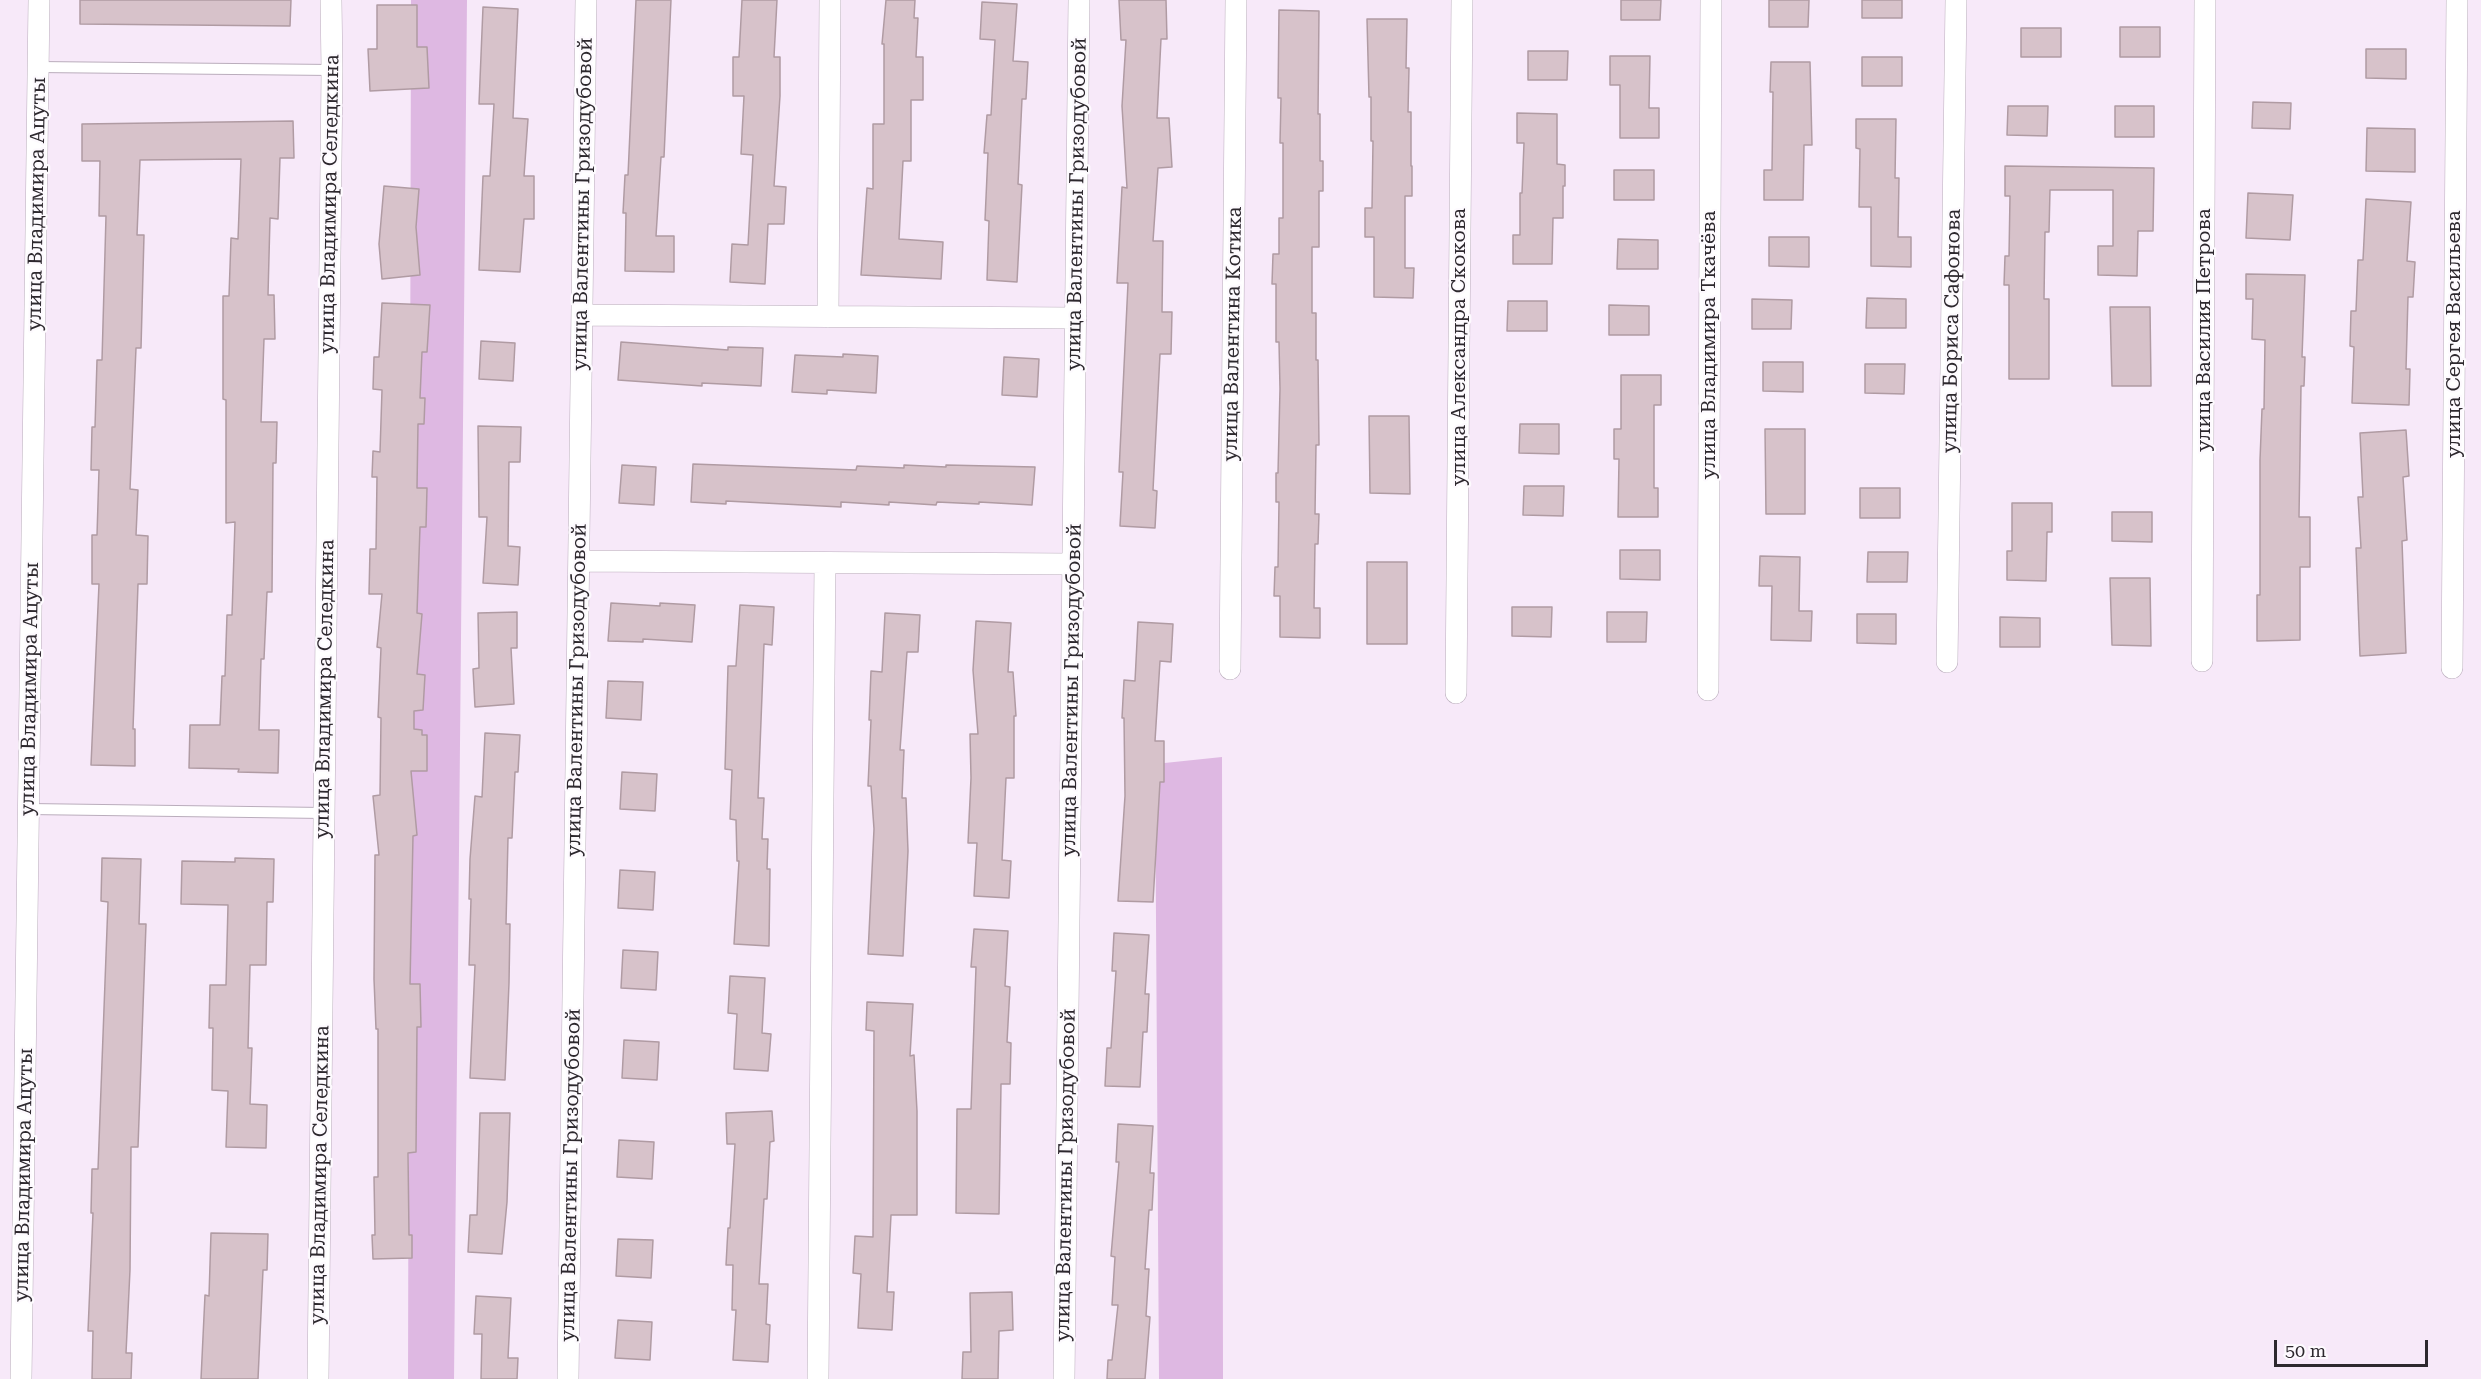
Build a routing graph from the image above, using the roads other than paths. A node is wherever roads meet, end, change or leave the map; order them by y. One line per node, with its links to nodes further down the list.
1 (39, 0): 12 (street, улица Владимира Ацуты)
2 (331, 0): 13 (street, улица Владимира Селедкина)
3 (586, 0): 14 (street, улица Валентины Гризодубовой)
4 (830, 0): 15 (street)
5 (1079, 0): 16 (street, улица Валентины Гризодубовой)
6 (1236, 0): 23 (street, улица Валентина Котика)
7 (1462, 0): 25 (street, улица Александра Скокова)
8 (1711, 0): 24 (street, улица Владимира Ткачёва)
9 (1956, 0): 21 (street, улица Бориса Сафонова)
10 (2205, 0): 20 (street, улица Василия Петрова)
11 (2457, 0): 22 (street, улица Сергея Васильева)
12 (38, 67): 13 (lane); 26 (street, улица Владимира Ацуты)
13 (332, 70): 27 (street, улица Владимира Селедкина)
14 (582, 315): 15 (street); 17 (street, улица Валентины Гризодубовой)
15 (828, 317): 16 (street)
16 (1076, 318): 19 (street, улица Валентины Гризодубовой)
17 (579, 561): 18 (street); 30 (street, улица Валентины Гризодубовой)
18 (825, 562): 19 (street); 31 (street)
19 (1073, 564): 32 (street, улица Валентины Гризодубовой)
20 (2202, 661)
21 (1947, 662)
22 (2452, 668)
23 (1230, 669)
24 (1708, 690)
25 (1456, 693)
26 (29, 809): 27 (lane); 28 (street, улица Владимира Ацуты)
27 (324, 813): 29 (street, улица Владимира Селедкина)
28 (21, 1379)
29 (318, 1379)
30 (568, 1379)
31 (818, 1379)
32 (1064, 1379)

